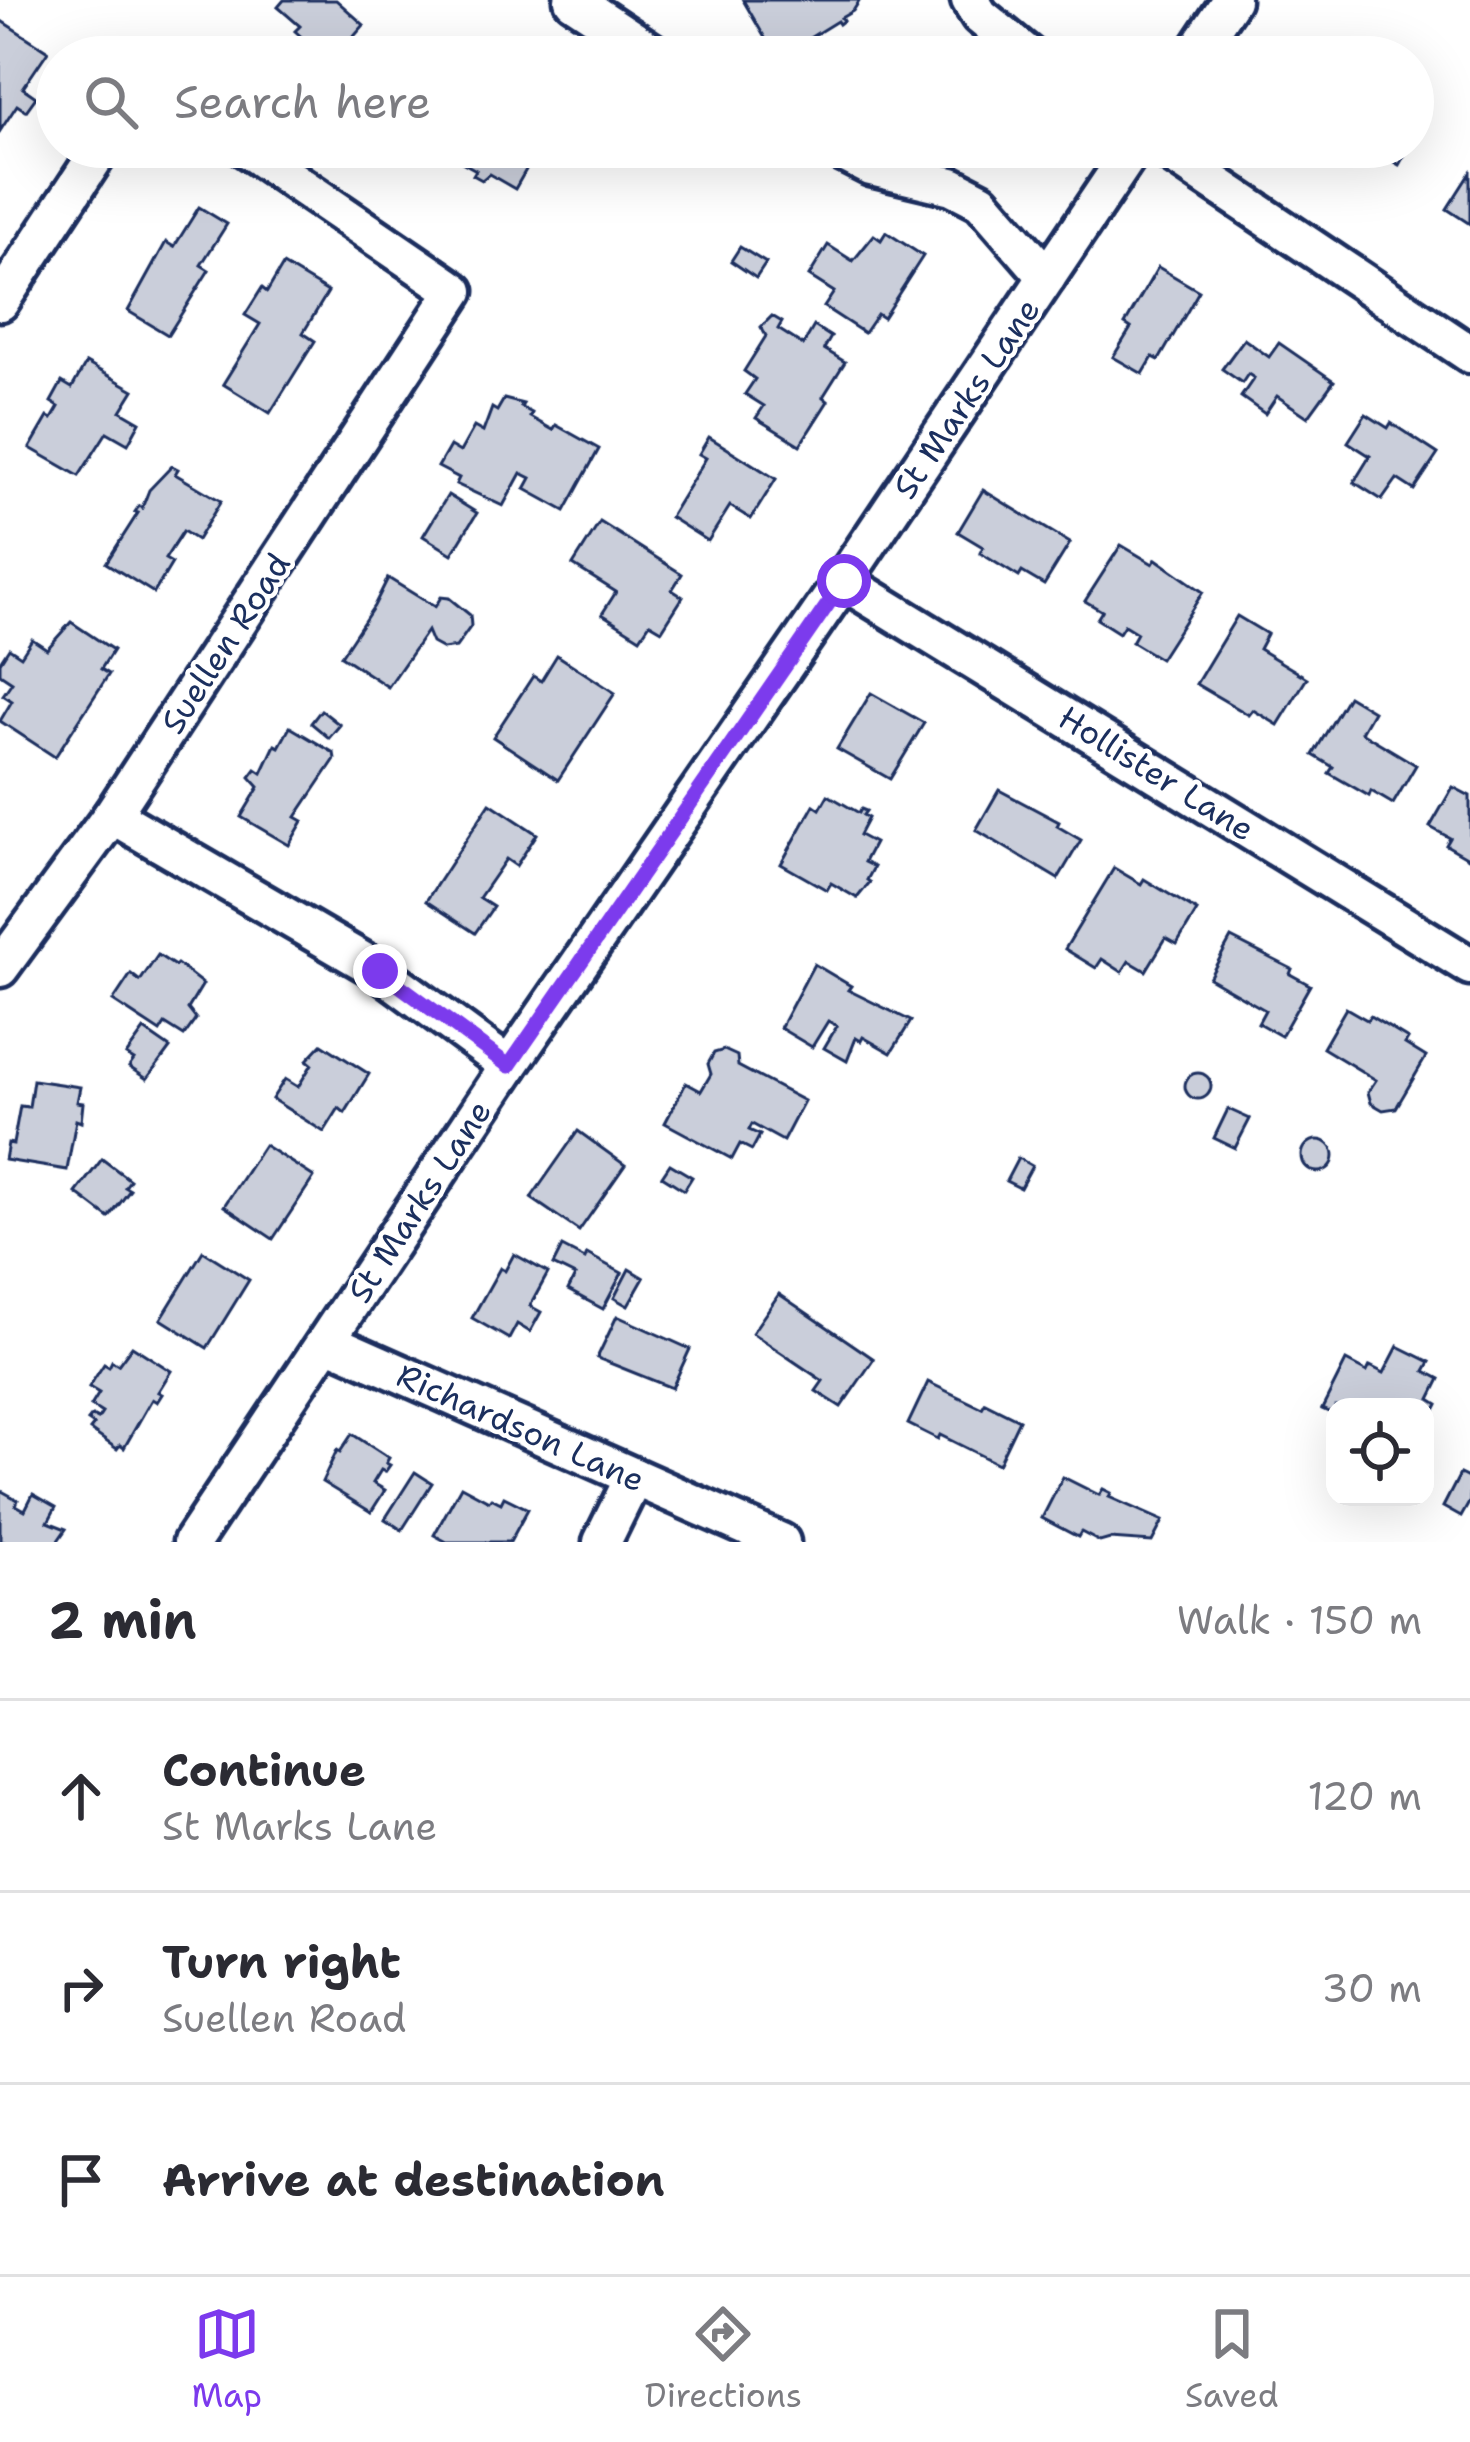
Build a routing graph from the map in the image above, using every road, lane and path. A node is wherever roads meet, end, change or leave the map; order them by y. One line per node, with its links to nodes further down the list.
1 (573, 0): 4 (street)
2 (970, 0): 5 (street)
3 (1231, 0): 6 (street)
4 (627, 36)
5 (1004, 36)
6 (1207, 36)
7 (88, 168): 13 (street)
8 (275, 168): 16 (street, Suellen Road)
9 (876, 168): 12 (street)
10 (1120, 168): 12 (street, St Marks Lane)
11 (1192, 168): 14 (street)
12 (1047, 277): 15 (street, St Marks Lane)
13 (0, 302)
14 (1470, 354)
15 (844, 581): 17 (street, Hollister Lane); 19 (street, St Marks Lane)
16 (112, 815): 18 (street); 19 (street)
17 (1470, 966)
18 (0, 968)
19 (509, 1066): 20 (street, St Marks Lane)
20 (327, 1342): 21 (street, Richardson Lane); 22 (street, St Marks Lane)
21 (634, 1477): 23 (street); 24 (street, Richardson Lane)
22 (192, 1542)
23 (602, 1542)
24 (781, 1542)

